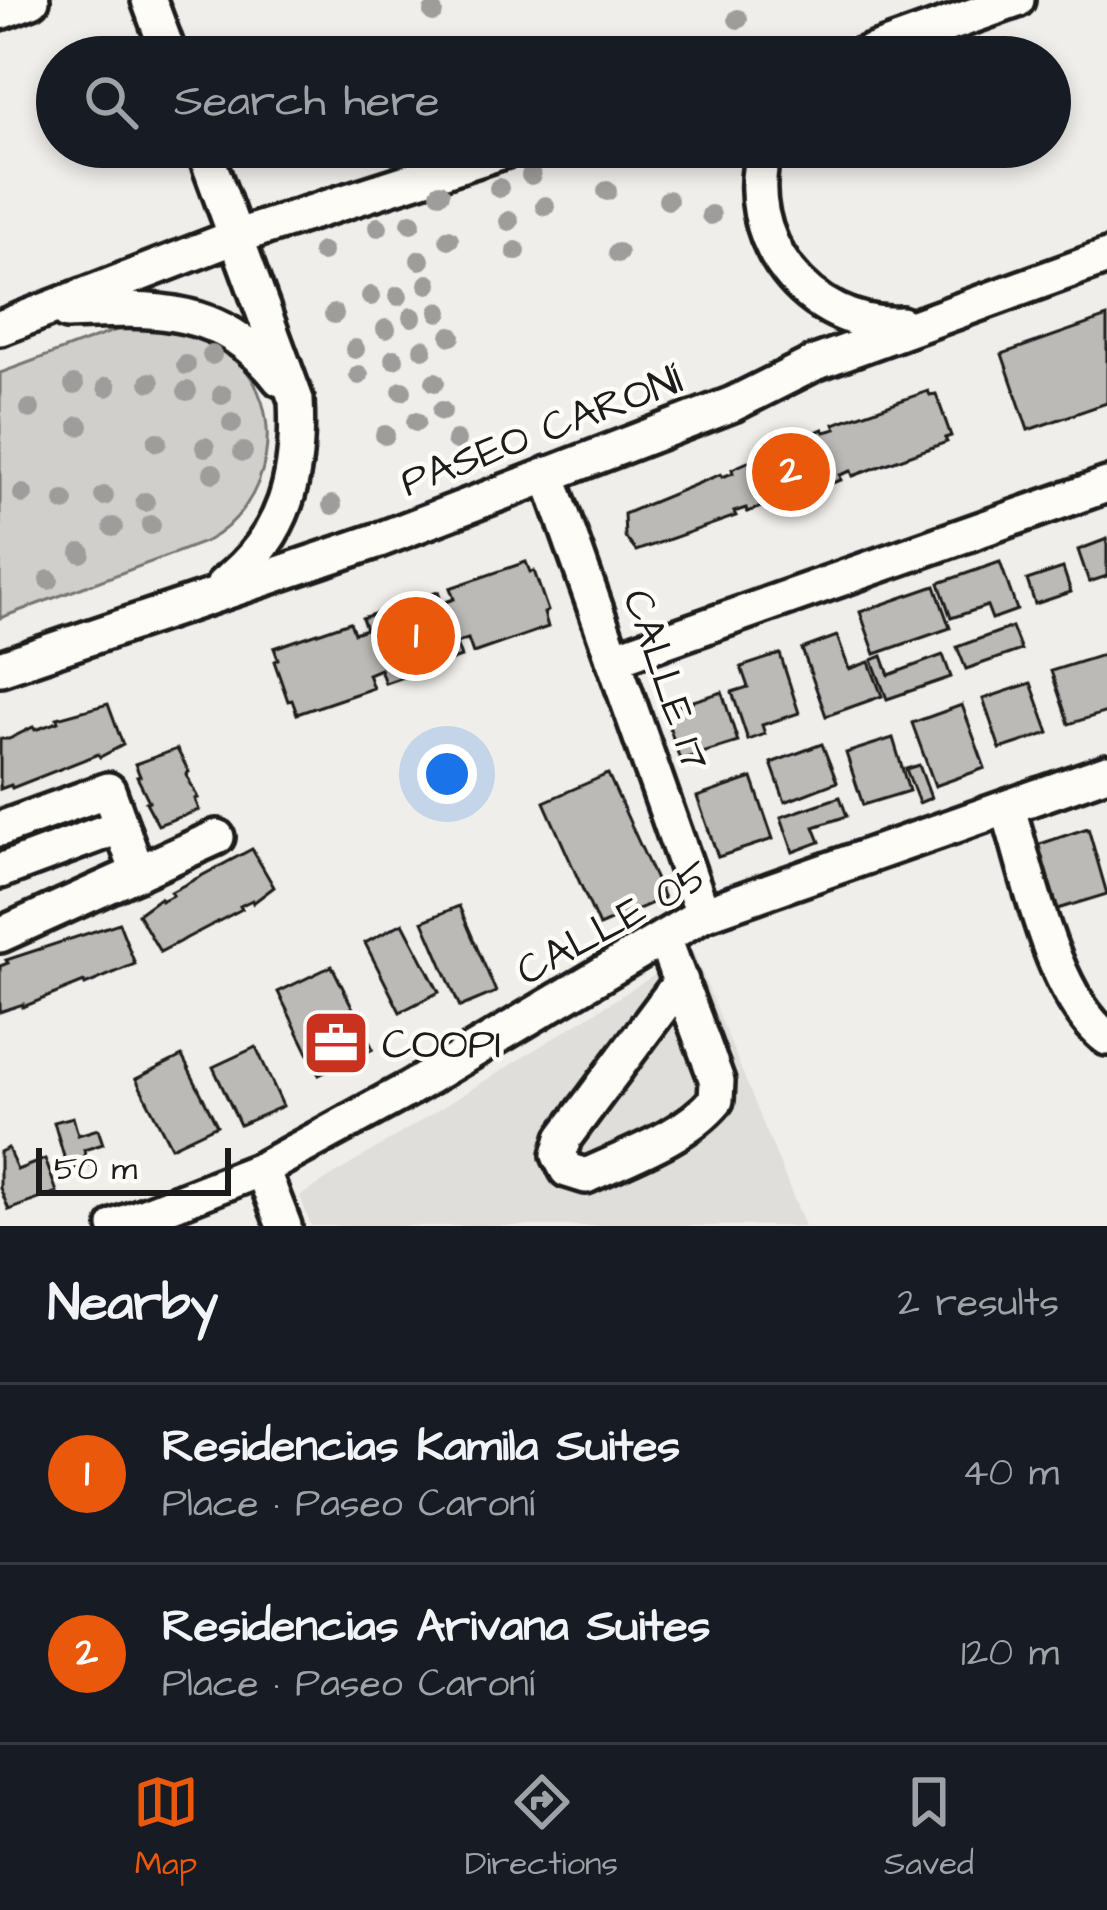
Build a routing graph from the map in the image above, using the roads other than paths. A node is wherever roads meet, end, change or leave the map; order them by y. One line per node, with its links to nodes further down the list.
1 (32, 0): 4 (street)
2 (149, 0): 5 (street)
3 (1017, 0): 6 (street)
4 (0, 12)
5 (162, 36)
6 (916, 36)
7 (210, 168): 10 (street)
8 (450, 168): 10 (street)
9 (762, 168): 13 (street)
10 (235, 237): 12 (street); 15 (street)
11 (1107, 257): 13 (street, PASEO CARONÍ)
12 (35, 314): 14 (street); 15 (street)
13 (924, 323): 16 (street, PASEO CARONÍ)
14 (0, 328)
15 (296, 400): 18 (street)
16 (548, 473): 18 (street, PASEO CARONÍ); 19 (street, CALLE 17)
17 (1107, 485): 19 (street)
18 (209, 597): 20 (street, PASEO CARONÍ)
19 (614, 659): 28 (street, CALLE 17)
20 (0, 668)
21 (1107, 772): 22 (street, CALLE 05)
22 (1008, 809): 28 (street, CALLE 05); 32 (street)
23 (121, 826): 24 (street); 26 (street); 27 (street)
24 (0, 829)
25 (217, 837): 27 (street)
26 (0, 871)
27 (138, 873): 29 (street)
28 (704, 914): 30 (street, CALLE 05)
29 (0, 935)
30 (664, 938): 31 (street); 33 (street, CALLE 05)
31 (681, 981): 31 (street)
32 (1107, 1038)
33 (262, 1169): 34 (street, CALLE 05); 35 (street)
34 (116, 1226)
35 (284, 1226)

